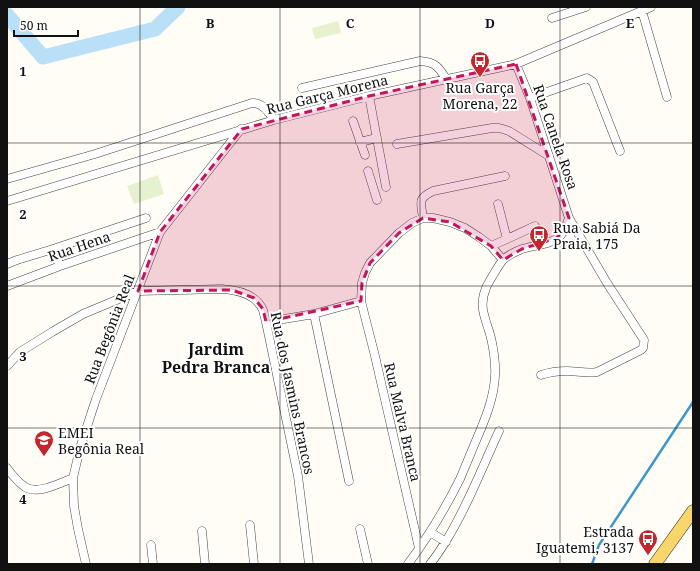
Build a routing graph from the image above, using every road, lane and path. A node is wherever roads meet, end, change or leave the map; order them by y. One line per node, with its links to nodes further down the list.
1 (586, 7): 4 (street)
2 (651, 7): 3 (street, Rua Garça Morena)
3 (642, 11): 5 (street, Rua Garça Morena); 9 (street)
4 (552, 18)
5 (516, 64): 6 (street, Rua Garça Morena); 10 (street, Rua Canela Rosa)
6 (446, 79): 7 (street); 8 (street, Rua Garça Morena)
7 (302, 88)
8 (369, 96): 11 (street, Rua Garça Morena); 14 (street)
9 (667, 97)
10 (530, 98): 17 (street); 19 (street, Rua Canela Rosa)
11 (274, 120): 13 (street, Rua Garça Morena); 23 (street)
12 (353, 121): 15 (street)
13 (242, 129): 27 (street, Rua Garça Morena); 33 (street, Rua Begônia Real)
14 (377, 138): 15 (street); 21 (street)
15 (360, 142): 18 (street)
16 (397, 144): 19 (street)
17 (620, 151)
18 (365, 155)
19 (549, 156): 31 (street, Rua Canela Rosa)
20 (368, 171): 24 (street)
21 (384, 176): 24 (street); 25 (street)
22 (505, 176): 30 (street)
23 (7, 179)
24 (371, 179): 26 (street)
25 (386, 187)
26 (377, 200)
27 (7, 201)
28 (498, 204): 34 (street)
29 (146, 218): 36 (street)
30 (423, 218): 35 (street); 42 (street, Rua Malva Branca)
31 (569, 218): 37 (street); 46 (street, Rua Canela Rosa)
32 (535, 226): 34 (street)
33 (160, 232): 39 (street, Rua Hena); 41 (street, Rua Begônia Real)
34 (508, 239): 35 (street)
35 (491, 246): 37 (street)
36 (53, 248): 38 (street); 39 (street)
37 (503, 260): 55 (street)
38 (7, 264)
39 (60, 266): 40 (street, Rua Hena)
40 (7, 286)
41 (138, 291): 44 (street, Rua dos Jasmins Brancos); 45 (street); 49 (street, Rua Begônia Real)
42 (361, 301): 43 (street); 58 (street, Rua Malva Branca)
43 (314, 314): 44 (street); 50 (street)
44 (266, 322): 63 (street, Rua dos Jasmins Brancos)
45 (7, 366)
46 (541, 374)
47 (499, 431): 56 (street)
48 (7, 468): 49 (street)
49 (73, 478): 59 (street, Rua Begônia Real)
50 (349, 481)
51 (693, 511): 67 (main road)
52 (250, 525): 62 (street)
53 (360, 529): 64 (street)
54 (202, 530): 61 (street)
55 (430, 532): 56 (street); 58 (street)
56 (446, 542): 66 (street)
57 (151, 545): 60 (street)
58 (419, 548): 65 (street)
59 (86, 564)
60 (153, 564)
61 (205, 564)
62 (254, 564)
63 (309, 564)
64 (368, 564)
65 (408, 564)
66 (430, 564)
67 (655, 564)

